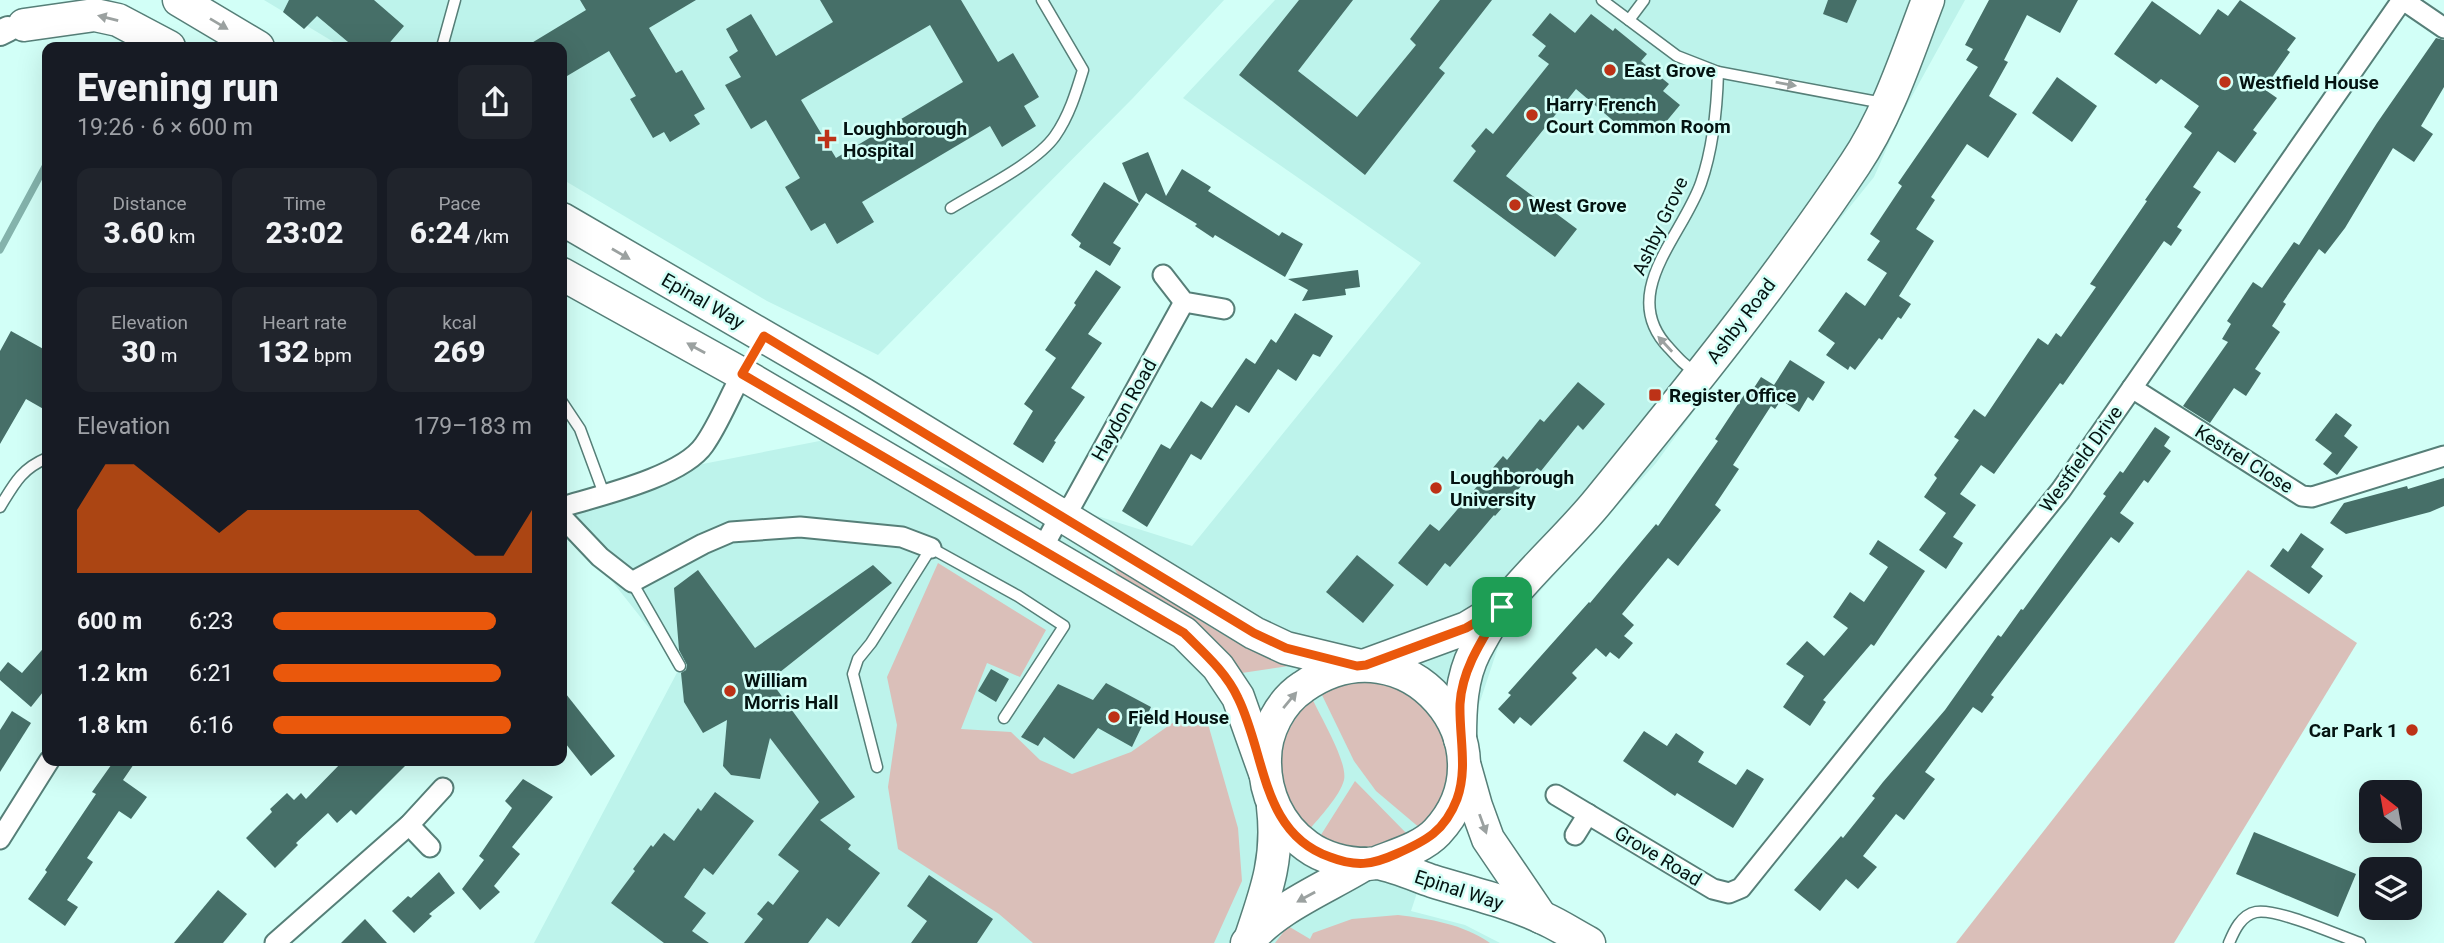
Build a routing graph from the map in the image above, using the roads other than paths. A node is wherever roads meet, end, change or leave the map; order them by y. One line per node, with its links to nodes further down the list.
1 (68, 0): 11 (main road)
2 (179, 0): 13 (main road, one-way to 13)
3 (455, 0): 14 (lane)
4 (1042, 0): 17 (lane)
5 (1602, 0): 9 (lane)
6 (1644, 0): 9 (lane)
7 (1928, 0): 16 (main road, Ashby Road)
8 (2403, 0): 10 (street); 26 (street, Westfield Drive)
9 (1629, 20): 15 (lane)
10 (2444, 28)
11 (8, 29): 12 (main road, one-way to 11)
12 (160, 42)
13 (250, 42)
14 (443, 42)
15 (1718, 72): 16 (lane, one-way to 16); 25 (lane, Ashby Grove, one-way to 15)
16 (1887, 104): 25 (main road, Ashby Road)
17 (951, 208)
18 (567, 222): 23 (main road, Epinal Way, one-way to 23)
19 (1163, 275): 21 (street)
20 (567, 277): 24 (main road, one-way to 20)
21 (1184, 302): 22 (street); 33 (street, Haydon Road)
22 (1224, 309)
23 (764, 336): 24 (main road); 33 (main road, Epinal Way)
24 (742, 374): 30 (street); 36 (main road)
25 (1700, 375): 38 (main road, Ashby Road)
26 (2132, 388): 28 (street, Kestrel Close); 55 (street, Westfield Drive)
27 (567, 410): 30 (lane)
28 (2444, 456)
29 (42, 460): 32 (lane)
30 (604, 494): 31 (street)
31 (567, 505)
32 (0, 507)
33 (1060, 516): 36 (street, Haydon Road); 39 (main road, Epinal Way)
34 (567, 522): 37 (street)
35 (931, 548): 37 (street); 41 (lane); 44 (lane)
36 (1041, 551): 45 (main road)
37 (632, 582): 40 (lane)
38 (1502, 607): 39 (main road, Ashby Road); 42 (main road, Ashby Road)
39 (1362, 665): 42 (main road); 45 (main road, one-way to 39)
40 (680, 666)
41 (1004, 718)
42 (1462, 749): 54 (main road); 56 (main road, Epinal Way, one-way to 56)
43 (46, 766): 52 (street)
44 (877, 767)
45 (1265, 773): 48 (main road)
46 (443, 788): 50 (street)
47 (1556, 796): 49 (street, Grove Road)
48 (1273, 807): 54 (main road); 57 (main road)
49 (1588, 814): 51 (street); 55 (street, Grove Road)
50 (409, 825): 53 (street); 58 (street)
51 (1575, 835)
52 (0, 839)
53 (430, 847)
54 (1371, 864): 56 (main road, Epinal Way); 57 (main road, one-way to 57)
55 (1729, 892)
56 (1541, 917): 59 (main road, Epinal Way)
57 (1249, 940)
58 (279, 942)
59 (1589, 943)
60 (2228, 943): 61 (lane)
61 (2360, 943)

